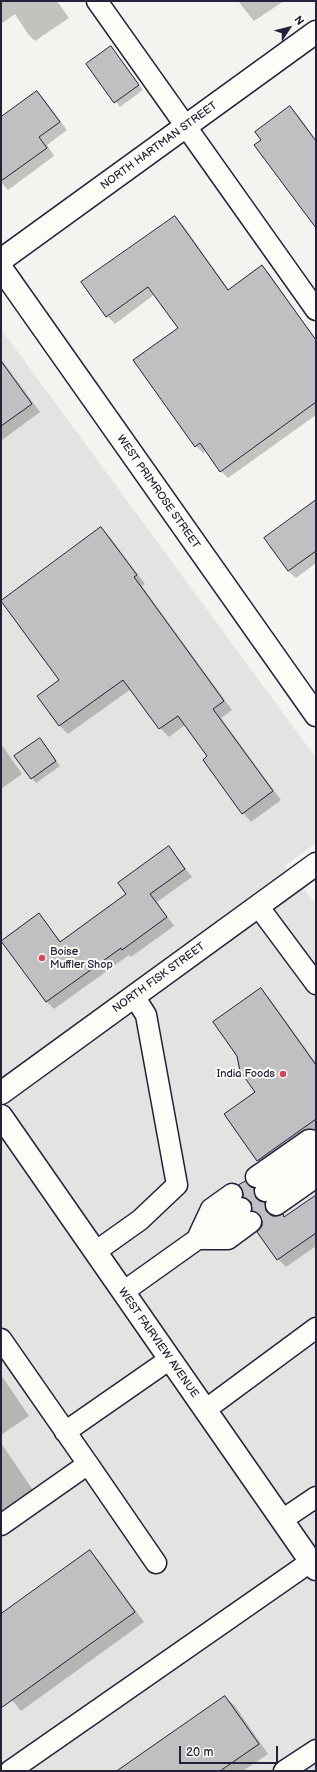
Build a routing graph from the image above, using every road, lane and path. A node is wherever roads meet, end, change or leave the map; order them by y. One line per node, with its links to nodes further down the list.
1 (97, 1): 3 (lane)
2 (316, 32): 3 (street, NORTH HARTMAN STREET)
3 (186, 126): 4 (street, NORTH HARTMAN STREET); 6 (lane)
4 (1, 260)
5 (1, 268): 7 (street, WEST PRIMROSE STREET)
6 (316, 310)
7 (316, 715)
8 (316, 864): 9 (street, NORTH FISK STREET)
9 (258, 906): 10 (lane); 11 (street, NORTH FISK STREET)
10 (316, 984)
11 (134, 996): 12 (street, NORTH FISK STREET); 19 (lane)
12 (1, 1093)
13 (1, 1116): 19 (street, WEST FAIRVIEW AVENUE)
14 (316, 1141): 17 (lane)
15 (316, 1157): 17 (lane)
16 (316, 1177): 17 (lane)
17 (266, 1191)
18 (241, 1208): 20 (lane)
19 (95, 1252): 20 (street, WEST FAIRVIEW AVENUE)
20 (123, 1292): 23 (street, WEST FAIRVIEW AVENUE)
21 (316, 1328): 24 (lane)
22 (1, 1338): 25 (lane)
23 (170, 1359): 24 (street, WEST FAIRVIEW AVENUE); 25 (lane)
24 (206, 1410): 28 (street, WEST FAIRVIEW AVENUE)
25 (65, 1432): 26 (lane)
26 (88, 1464): 29 (lane); 30 (lane)
27 (316, 1496): 28 (lane)
28 (282, 1520): 31 (street, WEST FAIRVIEW AVENUE)
29 (1, 1525)
30 (156, 1563)
31 (314, 1563): 33 (lane)
32 (316, 1750): 34 (lane)
33 (20, 1768)
34 (284, 1771)

